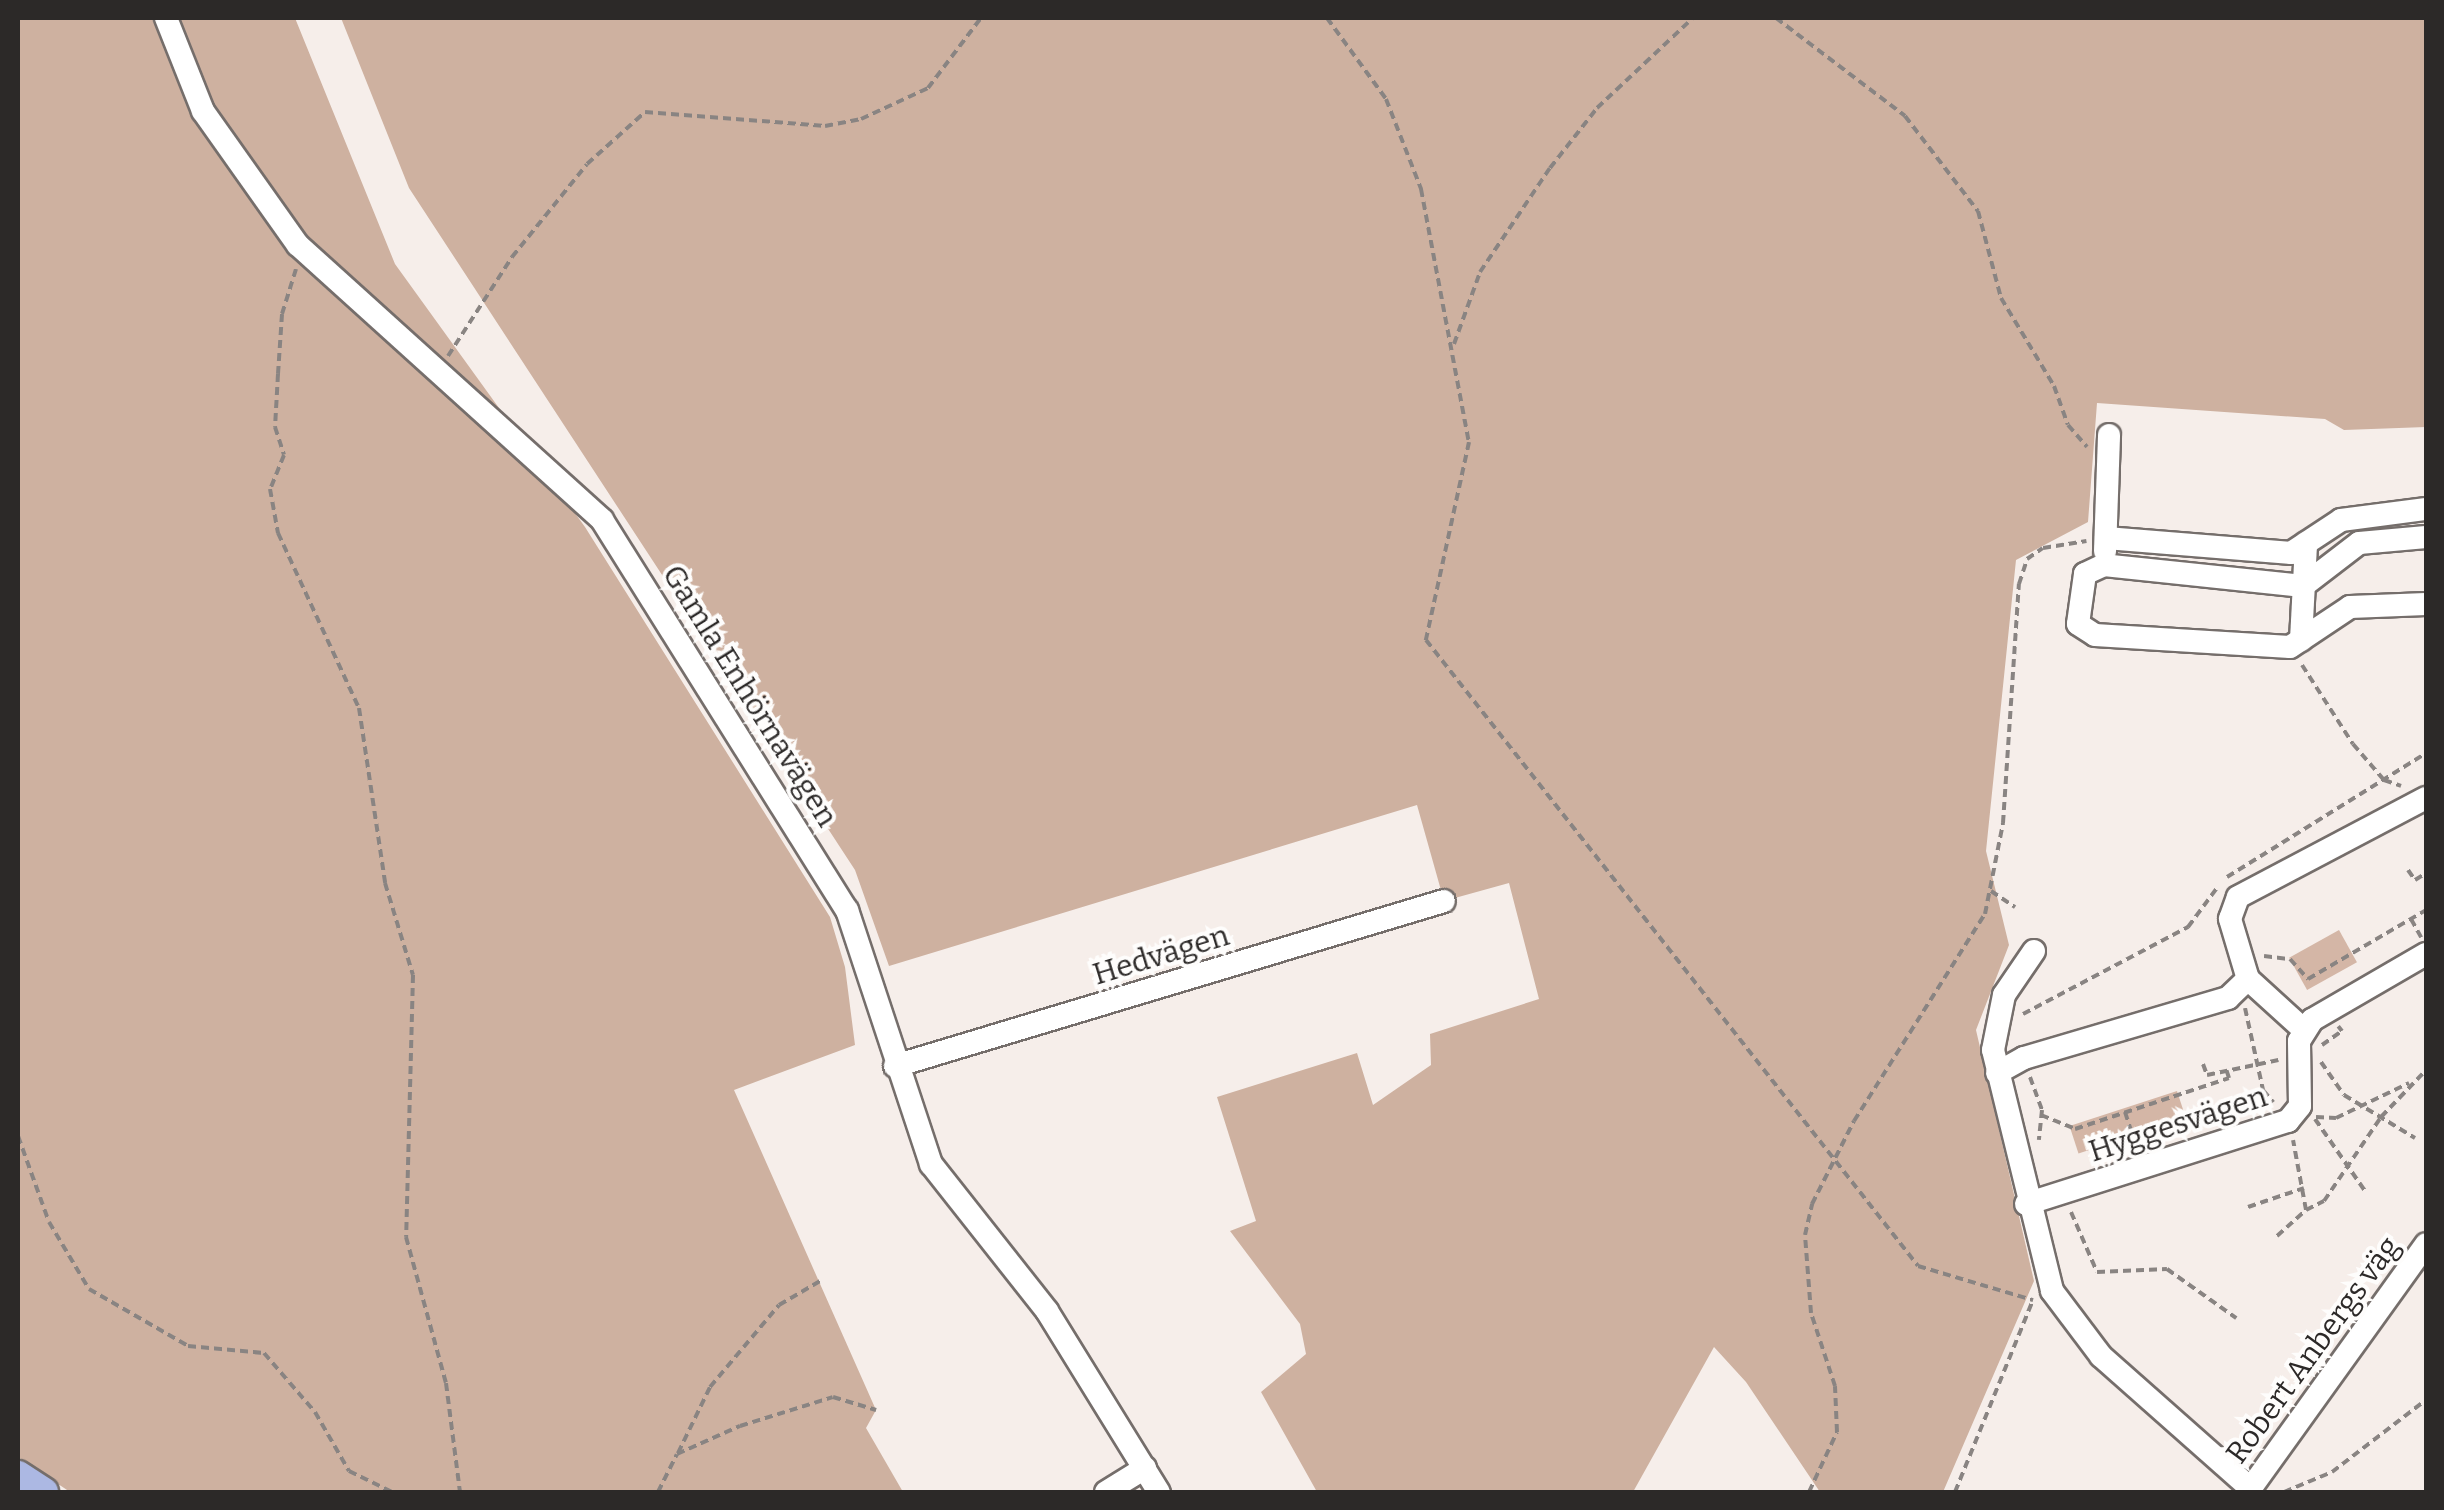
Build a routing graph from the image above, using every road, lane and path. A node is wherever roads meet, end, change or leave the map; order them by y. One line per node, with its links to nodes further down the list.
1 (166, 18): 6 (street, Gamla Enhörnavägen)
2 (980, 18): 8 (path)
3 (1327, 18): 7 (path)
4 (1693, 18): 7 (path)
5 (1776, 18): 10 (path)
6 (298, 245): 8 (street, Gamla Enhörnavägen); 71 (path)
7 (1452, 348): 48 (path)
8 (439, 372): 36 (street, Gamla Enhörnavägen)
9 (2109, 435): 10 (street)
10 (2108, 461): 13 (street)
11 (2426, 509): 14 (street)
12 (2426, 538): 16 (street)
13 (2101, 539): 14 (street); 15 (street); 24 (path)
14 (2306, 544): 16 (street)
15 (2104, 565): 16 (street); 18 (street)
16 (2303, 586): 18 (street)
17 (2426, 604): 18 (street)
18 (2300, 640): 20 (path)
19 (2426, 753): 20 (path)
20 (2384, 780): 32 (path)
21 (2426, 798): 31 (street)
22 (2408, 870): 23 (path)
23 (2426, 874)
24 (1991, 891): 26 (path); 48 (path)
25 (1444, 901): 36 (street, Hedvägen)
26 (2014, 906)
27 (2426, 910): 30 (path)
28 (2034, 951): 32 (street)
29 (2426, 954): 33 (street)
30 (2290, 958)
31 (2242, 984): 33 (street); 34 (path); 39 (street)
32 (1996, 1025): 39 (street)
33 (2300, 1046): 34 (path); 41 (path); 44 (street, Hyggesvägen)
34 (2255, 1060): 37 (path); 44 (path)
35 (2203, 1064): 37 (path)
36 (895, 1066): 66 (street, Gamla Enhörnavägen)
37 (2226, 1069): 42 (path)
38 (2426, 1070): 40 (path)
39 (1996, 1073): 53 (street)
40 (2413, 1081): 41 (path); 45 (path)
41 (2360, 1107): 44 (path); 45 (path)
42 (2125, 1112): 43 (path); 49 (path)
43 (2041, 1115)
44 (2300, 1115): 49 (street, Hyggesvägen); 50 (path); 51 (path)
45 (2381, 1117): 47 (path); 50 (path)
46 (18, 1136): 70 (path)
47 (2416, 1138)
48 (1830, 1162): 61 (path); 75 (path)
49 (2143, 1167): 53 (street, Hyggesvägen)
50 (2348, 1167): 52 (path); 55 (path)
51 (2304, 1188): 54 (path); 55 (path)
52 (2365, 1191)
53 (2026, 1204): 59 (street)
54 (2248, 1207)
55 (2306, 1210): 56 (path)
56 (2277, 1236)
57 (2425, 1249): 68 (street, Robert Anbergs väg)
58 (2166, 1269): 62 (path)
59 (2047, 1276): 61 (path); 68 (street)
60 (822, 1280): 65 (path)
61 (2033, 1300): 76 (path)
62 (2236, 1318)
63 (2426, 1400): 77 (path)
64 (876, 1410): 65 (path)
65 (677, 1454): 72 (path)
66 (1144, 1468): 73 (street); 74 (street, Gamla Enhörnavägen)
67 (18, 1476): 69 (main road)
68 (2249, 1490)
69 (42, 1492)
70 (392, 1492)
71 (460, 1492)
72 (658, 1492)
73 (1106, 1492)
74 (1159, 1492)
75 (1809, 1492)
76 (1955, 1492)
77 (2284, 1492)

